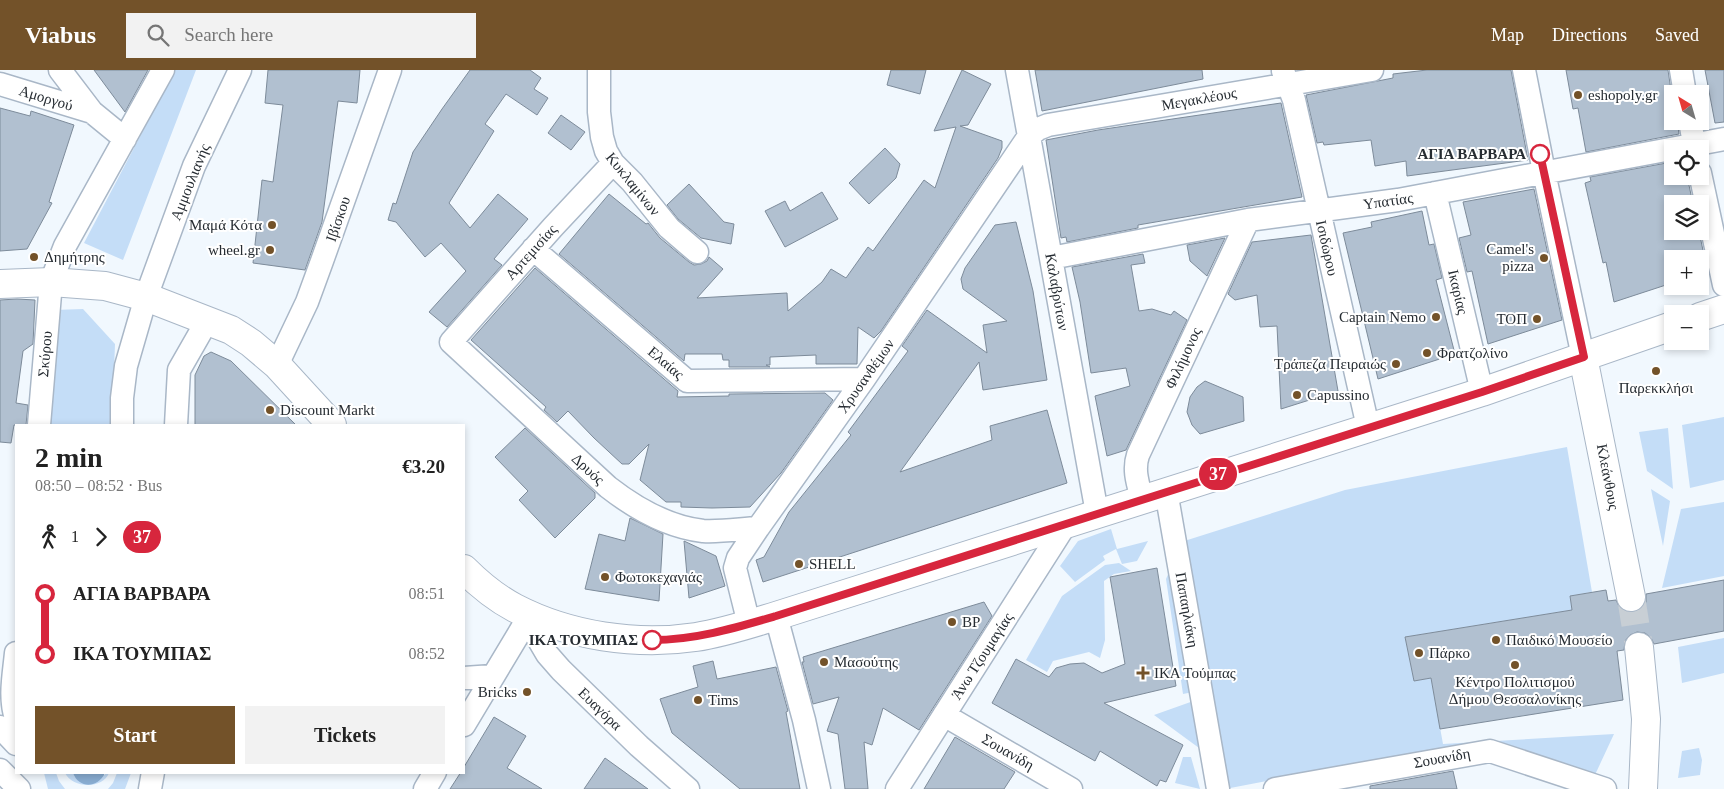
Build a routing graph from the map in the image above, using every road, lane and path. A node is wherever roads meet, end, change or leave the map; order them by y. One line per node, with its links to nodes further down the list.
1 (60, 70): 13 (street)
2 (163, 70): 15 (street)
3 (240, 70): 31 (street, Αμμουλιανής)
4 (390, 70): 38 (street, Ιβίσκου)
5 (599, 70): 19 (street, Κυκλαμίνων)
6 (1017, 70): 14 (street, Καλαβρύτων)
7 (1372, 70): 10 (street, Μεγακλέους)
8 (1524, 70): 20 (street)
9 (1681, 70): 12 (street)
10 (1286, 77): 14 (street, Μεγακλέους); 23 (street, Ισιδώρου)
11 (0, 84): 13 (street, Αμοργού)
12 (1684, 85)
13 (92, 112): 15 (street)
14 (1029, 136): 27 (street, Καλαβρύτων); 39 (street, Χρυσανθέμων)
15 (125, 139): 28 (street)
16 (1724, 139): 17 (street, Υπατίας)
17 (1709, 143)
18 (1664, 152): 20 (street, Υπατίας)
19 (613, 163): 25 (street, Αρτεμισίας); 26 (street, Κυκλαμίνων)
20 (1544, 172): 22 (street, Υπατίας); 37 (street)
21 (1703, 185): 30 (street)
22 (1435, 193): 23 (street, Υπατίας); 40 (street, Ικαρίας)
23 (1318, 210): 24 (street, Υπατίας); 45 (street, Ισιδώρου)
24 (1248, 220): 27 (street, Υπατίας); 46 (street, Φιλήμονος)
25 (533, 249): 36 (street, Αρτεμισίας); 39 (street, Ελαίας)
26 (697, 252)
27 (1051, 258): 47 (street, Καλαβρύτων)
28 (52, 282): 29 (main road); 31 (main road); 41 (street, Σκύρου)
29 (0, 284)
30 (1724, 285)
31 (146, 297): 34 (main road); 42 (street)
32 (1724, 309): 33 (main road)
33 (1709, 314)
34 (207, 321): 38 (main road); 43 (street)
35 (1664, 329): 37 (main road)
36 (451, 342): 49 (street, Δρυός)
37 (1584, 357): 40 (main road); 51 (main road, Κλεάνθους)
38 (277, 365): 44 (main road)
39 (864, 379): 49 (street, Χρυσανθέμων)
40 (1482, 392): 45 (main road)
41 (38, 424)
42 (122, 424)
43 (176, 424)
44 (331, 424)
45 (1368, 427): 46 (main road)
46 (1154, 495): 47 (main road); 79 (street, Παπαηλιάκη)
47 (1096, 513): 48 (main road)
48 (1067, 522): 53 (main road); 62 (street, Άνω Τζουμαγίας)
49 (758, 528): 54 (street, Χρυσανθέμων)
50 (465, 570): 52 (main road)
51 (1631, 597)
52 (530, 615): 54 (main road); 59 (street); 70 (street, Ευαγόρα)
53 (776, 616): 54 (main road); 76 (street)
54 (749, 624)
55 (1639, 647): 82 (main road)
56 (15, 657): 57 (street)
57 (0, 663)
58 (15, 668): 61 (street)
59 (493, 676): 60 (street); 63 (street)
60 (465, 678)
61 (15, 715)
62 (944, 715): 77 (street, Άνω Τζουμαγίας); 78 (street, Σουανίδη)
63 (465, 723)
64 (0, 728): 65 (street)
65 (15, 743)
66 (0, 770): 71 (street)
67 (21, 774): 72 (street)
68 (153, 774): 73 (street)
69 (434, 774): 74 (street)
70 (665, 782): 75 (street, Ευαγόρα)
71 (19, 789)
72 (24, 789)
73 (150, 789)
74 (425, 789)
75 (688, 789)
76 (819, 789)
77 (897, 789)
78 (1071, 789)
79 (1218, 789)
80 (1276, 789): 81 (street, Σουανίδη)
81 (1605, 789)
82 (1643, 789)

